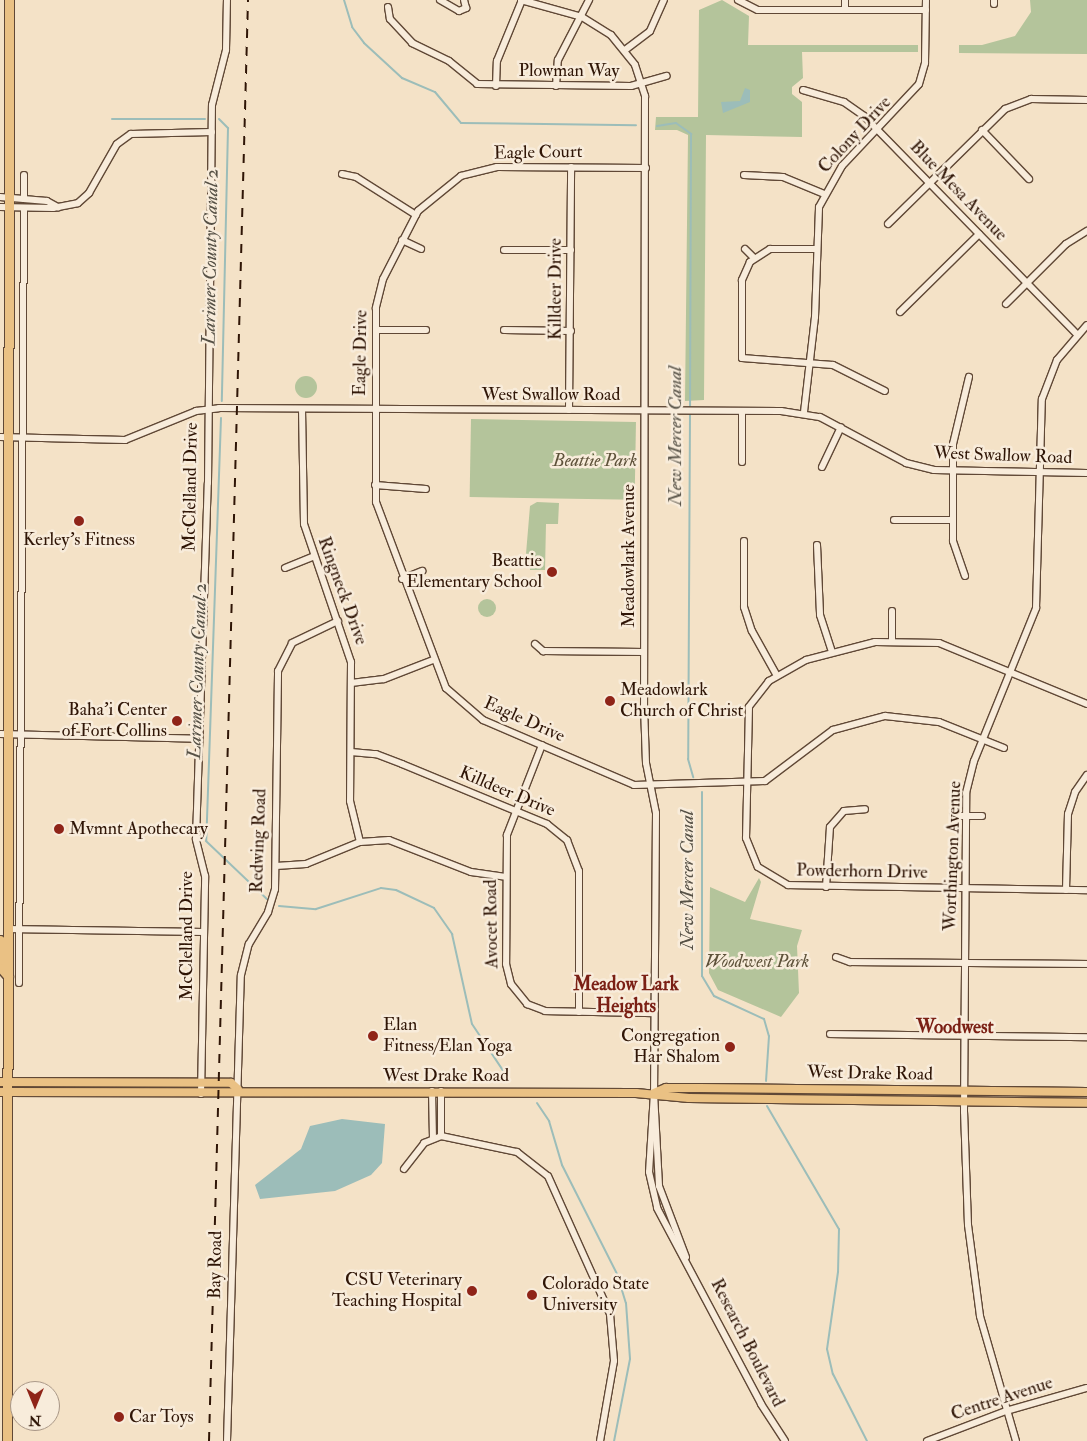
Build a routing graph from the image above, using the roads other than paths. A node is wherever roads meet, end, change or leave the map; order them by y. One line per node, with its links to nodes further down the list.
1 (9, 0): 33 (highway)
2 (227, 0): 24 (street, McClelland Drive)
3 (440, 0): 4 (street)
4 (464, 0)
5 (522, 0): 14 (street, Meadowlark Avenue); 18 (street)
6 (589, 0): 14 (street)
7 (664, 0): 15 (street)
8 (738, 0): 12 (street)
9 (845, 0): 12 (street)
10 (926, 0): 13 (street, Colony Drive)
11 (388, 7): 18 (street, Plowman Way)
12 (845, 10): 13 (street)
13 (926, 10): 22 (street, Colony Drive)
14 (582, 17): 15 (street, Meadowlark Avenue); 19 (street)
15 (625, 50): 17 (street, Meadowlark Avenue)
16 (667, 76): 17 (street, Plowman Way)
17 (642, 84): 19 (street, Plowman Way); 26 (street, Meadowlark Avenue)
18 (496, 86): 19 (street, Plowman Way)
19 (556, 86)
20 (803, 90): 22 (street, Blue Mesa Avenue)
21 (1087, 100): 23 (street)
22 (878, 130): 31 (street, Blue Mesa Avenue); 32 (street, Colony Drive)
23 (982, 130): 30 (street); 31 (street)
24 (212, 132): 36 (street); 62 (street, McClelland Drive)
25 (571, 167): 26 (street, Eagle Court); 38 (street, Eagle Court); 47 (street, Killdeer Drive)
26 (646, 168): 66 (street, Meadowlark Avenue)
27 (342, 174): 38 (street)
28 (24, 175): 34 (street)
29 (744, 175): 32 (street)
30 (1029, 179)
31 (928, 182): 39 (street); 41 (street, Blue Mesa Avenue)
32 (824, 194): 43 (street, Colony Drive)
33 (4, 197): 34 (street); 35 (highway)
34 (24, 199): 36 (street)
35 (4, 207): 37 (street); 70 (highway)
36 (59, 207): 37 (street)
37 (24, 208): 71 (street)
38 (416, 215): 42 (street, Eagle Court)
39 (888, 224)
40 (1087, 232): 50 (street)
41 (979, 234): 50 (street, Blue Mesa Avenue); 52 (street)
42 (402, 240): 44 (street); 49 (street, Eagle Court)
43 (816, 248): 48 (street); 59 (street, Colony Drive)
44 (421, 249)
45 (744, 249): 48 (street)
46 (504, 250): 47 (street)
47 (571, 250): 57 (street, Killdeer Drive)
48 (754, 258): 59 (street)
49 (385, 274): 54 (street, Eagle Drive)
50 (1027, 282): 51 (street); 58 (street, Blue Mesa Avenue)
51 (1006, 304)
52 (900, 312)
53 (1087, 325): 58 (street, Worthington Avenue)
54 (376, 330): 55 (street); 64 (street, Eagle Drive)
55 (426, 330)
56 (504, 330): 57 (street)
57 (571, 331): 65 (street, Killdeer Drive)
58 (1077, 334): 75 (street, Worthington Avenue)
59 (810, 361): 61 (street); 68 (street, Colony Drive)
60 (968, 377): 74 (street)
61 (885, 391)
62 (207, 409): 63 (street, West Swallow Road); 71 (street, West Swallow Road); 101 (street, McClelland Drive)
63 (302, 409): 64 (street, West Swallow Road); 83 (street, Ringneck Drive)
64 (376, 409): 65 (street, West Swallow Road); 77 (street, Eagle Drive)
65 (569, 410): 66 (street, West Swallow Road)
66 (645, 411): 67 (street, West Swallow Road); 92 (street, Meadowlark Avenue)
67 (742, 412): 68 (street, West Swallow Road); 72 (street)
68 (804, 412): 69 (street, West Swallow Road)
69 (840, 427): 73 (street); 74 (street, West Swallow Road)
70 (4, 437): 71 (street, West Swallow Road); 99 (highway)
71 (22, 438): 100 (street)
72 (742, 462)
73 (822, 467)
74 (953, 473): 75 (street, West Swallow Road); 80 (street)
75 (1038, 473): 76 (street, West Swallow Road); 95 (street, Worthington Avenue)
76 (1087, 473)
77 (375, 485): 78 (street); 87 (street, Eagle Drive)
78 (426, 489)
79 (894, 520): 80 (street)
80 (953, 520): 86 (street)
81 (744, 540): 96 (street)
82 (817, 545): 93 (street)
83 (314, 556): 84 (street); 89 (street, Ringneck Drive)
84 (285, 568)
85 (422, 571): 87 (street)
86 (965, 576)
87 (402, 579): 94 (street, Eagle Drive)
88 (892, 611): 90 (street)
89 (338, 621): 97 (street, Ringneck Drive); 115 (street, Redwing Road)
90 (892, 641): 93 (street, Powderhorn Drive); 95 (street, Powderhorn Drive)
91 (534, 644): 92 (street)
92 (644, 652): 107 (street, Meadowlark Avenue)
93 (832, 652): 96 (street, Powderhorn Drive)
94 (433, 660): 97 (street); 103 (street, Eagle Drive)
95 (1012, 671): 98 (street, Powderhorn Drive); 102 (street, Worthington Avenue)
96 (777, 676): 108 (street, Powderhorn Drive)
97 (351, 683): 105 (street, Ringneck Drive)
98 (1087, 704)
99 (2, 734): 100 (street); 122 (highway)
100 (20, 737): 101 (street); 123 (street)
101 (199, 739): 124 (street, McClelland Drive)
102 (983, 740): 104 (street, Eagle Drive); 108 (street, Eagle Drive); 112 (street, Worthington Avenue)
103 (542, 746): 107 (street, Eagle Drive); 110 (street, Avocet Road)
104 (1004, 748)
105 (351, 752): 110 (street, Killdeer Drive); 114 (street, Ringneck Drive)
106 (1087, 775): 119 (street)
107 (651, 785): 108 (street, Eagle Drive); 132 (street, Meadowlark Avenue)
108 (746, 785): 117 (street, Powderhorn Drive)
109 (865, 809): 117 (street)
110 (514, 811): 116 (street, Avocet Road); 131 (street, Killdeer Drive)
111 (953, 816): 112 (street)
112 (966, 816): 113 (street); 118 (street, Worthington Avenue)
113 (982, 816)
114 (360, 842): 115 (street); 116 (street)
115 (276, 866): 142 (street, Redwing Road)
116 (506, 877): 131 (street, Avocet Road)
117 (826, 887): 118 (street, Powderhorn Drive)
118 (966, 889): 119 (street, Powderhorn Drive); 127 (street, Worthington Avenue)
119 (1066, 890): 120 (street, Powderhorn Drive)
120 (1087, 890)
121 (0, 920): 122 (highway)
122 (7, 929): 123 (street); 129 (highway)
123 (20, 931): 124 (street); 130 (street)
124 (204, 932): 140 (street, McClelland Drive)
125 (0, 940): 129 (highway)
126 (836, 957): 127 (street)
127 (966, 962): 128 (street); 134 (street, Worthington Avenue)
128 (1087, 964)
129 (8, 976): 137 (highway)
130 (19, 982)
131 (579, 1012): 132 (street, Avocet Road)
132 (654, 1013): 150 (street, Meadowlark Avenue)
133 (830, 1034): 134 (street)
134 (964, 1035): 135 (street); 143 (street, Worthington Avenue)
135 (1087, 1037)
136 (0, 1082): 137 (main road, West Drake Road)
137 (10, 1082): 138 (main road, West Drake Road); 147 (highway)
138 (109, 1083): 139 (main road, West Drake Road); 148 (main road)
139 (152, 1083): 140 (main road, West Drake Road); 149 (main road)
140 (202, 1083): 142 (main road, West Drake Road); 151 (street, McClelland Drive)
141 (753, 1088): 143 (main road, West Drake Road); 150 (main road, West Drake Road); 152 (main road)
142 (238, 1089): 144 (main road, West Drake Road); 151 (main road, West Drake Road); 163 (street, Bay Road)
143 (964, 1090): 146 (main road, West Drake Road); 153 (street, Worthington Avenue)
144 (436, 1091): 150 (main road, West Drake Road); 155 (street); 156 (street)
145 (0, 1092): 147 (main road, West Drake Road)
146 (1087, 1092)
147 (10, 1093): 148 (main road, West Drake Road); 162 (highway)
148 (79, 1093): 149 (main road, West Drake Road)
149 (110, 1093): 151 (main road, West Drake Road)
150 (654, 1093): 152 (main road, West Drake Road); 165 (street, Research Boulevard)
151 (201, 1094)
152 (734, 1098): 153 (main road, West Drake Road)
153 (964, 1102): 154 (main road, West Drake Road); 159 (street, Worthington Avenue)
154 (1087, 1103)
155 (441, 1136): 156 (street); 164 (street)
156 (433, 1138): 157 (street)
157 (404, 1169)
158 (1087, 1388): 159 (street, Centre Avenue)
159 (1006, 1411): 166 (street, Centre Avenue); 167 (street, Worthington Avenue)
160 (0, 1435): 161 (highway)
161 (2, 1441)
162 (7, 1441)
163 (227, 1441)
164 (600, 1441)
165 (785, 1441)
166 (927, 1441)
167 (1016, 1441)

